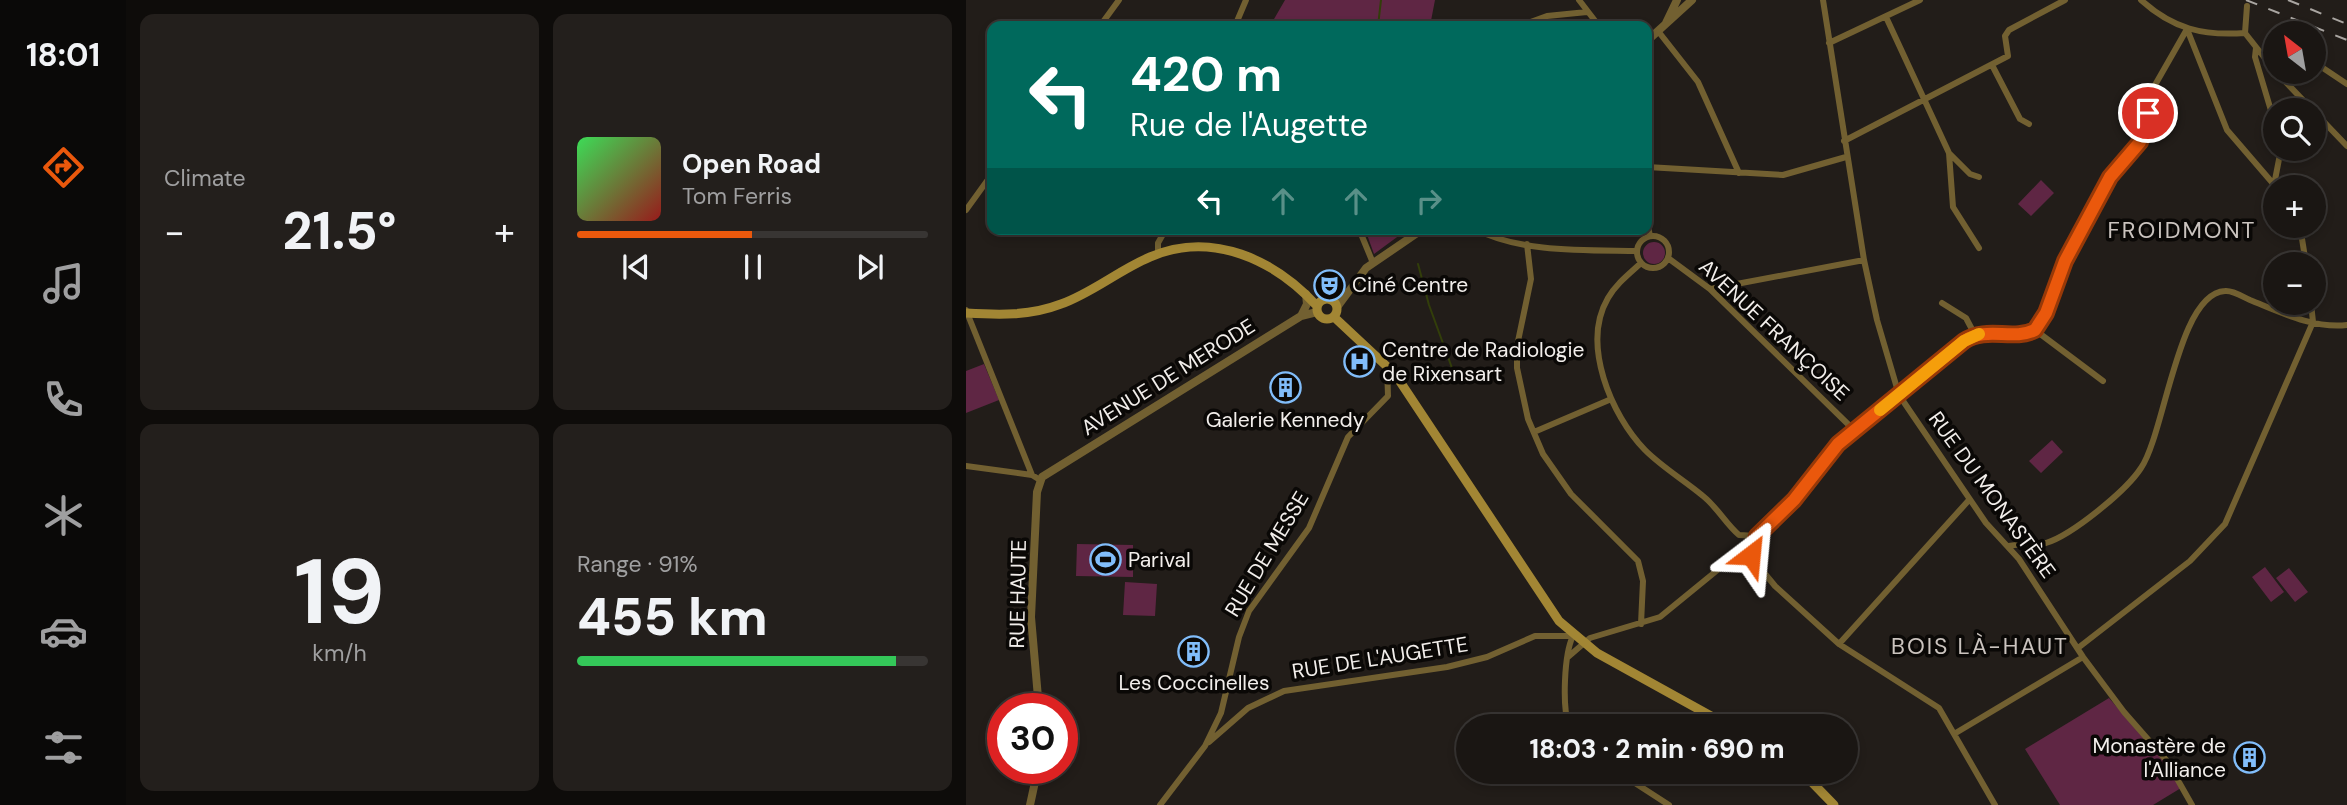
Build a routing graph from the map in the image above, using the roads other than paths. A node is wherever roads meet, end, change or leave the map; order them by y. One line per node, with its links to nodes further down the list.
1 (1119, 0): 13 (street)
2 (1246, 0): 14 (street)
3 (1579, 0): 11 (street)
4 (1677, 0): 17 (street)
5 (1689, 0): 17 (street)
6 (1823, 0): 21 (street, RUE DU MONASTÈRE)
7 (1920, 0): 12 (street)
8 (2065, 0): 24 (street)
9 (2141, 0): 18 (street)
10 (2247, 5): 19 (street)
11 (1587, 12): 15 (street); 16 (street)
12 (1886, 17): 21 (street); 29 (street)
13 (1104, 21)
14 (1237, 21)
15 (1534, 21)
16 (1595, 21)
17 (1661, 29): 20 (street); 36 (street)
18 (2187, 29): 19 (street); 37 (street); 65 (street)
19 (2245, 33): 22 (street)
20 (1652, 37)
21 (1829, 43): 31 (street, RUE DU MONASTÈRE)
22 (2256, 48): 23 (street); 28 (street)
23 (2263, 56)
24 (1992, 65): 29 (street); 30 (street)
25 (2326, 70): 26 (street)
26 (2347, 83)
27 (2287, 84): 32 (street)
28 (2267, 98)
29 (1924, 100): 31 (street); 33 (street)
30 (2029, 124)
31 (1844, 141): 34 (street, RUE DU MONASTÈRE)
32 (2347, 146)
33 (1949, 153): 38 (street); 47 (street)
34 (1846, 157): 36 (street); 51 (street, RUE DU MONASTÈRE)
35 (1652, 167): 36 (street)
36 (1739, 173)
37 (2266, 175)
38 (1979, 177)
39 (987, 181): 40 (street)
40 (966, 210)
41 (1163, 235): 49 (street)
42 (1361, 235): 52 (street)
43 (1414, 235): 52 (street)
44 (1496, 235): 46 (street)
45 (1650, 236): 48 (street); 50 (street)
46 (1527, 244): 48 (street); 72 (street)
47 (1979, 248)
48 (1637, 251): 53 (street)
49 (1158, 254): 55 (main road); 59 (main road)
50 (1668, 258): 53 (street); 54 (street, AVENUE FRANÇOISE)
51 (1864, 260): 54 (street); 69 (street, RUE DU MONASTÈRE)
52 (1373, 263): 57 (street)
53 (1641, 263): 70 (street)
54 (1710, 289): 71 (street, AVENUE FRANÇOISE)
55 (1306, 293): 58 (main road); 61 (street)
56 (1942, 303): 66 (street)
57 (1338, 306): 58 (main road); 62 (main road)
58 (1317, 309): 61 (street, AVENUE DE MERODE); 62 (main road)
59 (967, 312): 74 (street)
60 (2312, 315): 63 (street)
61 (1300, 316): 74 (street, AVENUE DE MERODE)
62 (1334, 317): 67 (main road)
63 (2313, 322): 64 (street); 77 (street); 82 (street)
64 (2347, 325)
65 (2035, 330): 66 (street); 68 (street)
66 (1975, 335): 69 (street)
67 (1386, 364): 79 (main road); 89 (street, RUE DE MESSE)
68 (2104, 381)
69 (1899, 395): 71 (street); 75 (street, RUE DU MONASTÈRE)
70 (1609, 400): 72 (street); 76 (street)
71 (1854, 430): 76 (street)
72 (1534, 432): 78 (street)
73 (966, 466): 74 (street)
74 (1036, 477): 85 (street, RUE HAUTE)
75 (1969, 499): 77 (street, RUE DU MONASTÈRE); 81 (street)
76 (1757, 536): 78 (street); 81 (street)
77 (2009, 546): 82 (street, RUE DU MONASTÈRE)
78 (1641, 624): 80 (street)
79 (1573, 636): 80 (main road); 83 (street); 89 (street, RUE DE L'AUGETTE)
80 (1583, 644): 83 (street); 87 (main road)
81 (1839, 644): 88 (street)
82 (2078, 648): 84 (street, RUE DU MONASTÈRE)
83 (1568, 657): 86 (street)
84 (2083, 657): 88 (street); 98 (street, RUE DU MONASTÈRE)
85 (1038, 693)
86 (1567, 714)
87 (1708, 714)
88 (1954, 734): 97 (street)
89 (1205, 746): 94 (street, RUE DE MESSE)
90 (1035, 784): 93 (street)
91 (1637, 784): 95 (street)
92 (1814, 784): 96 (main road)
93 (1030, 805)
94 (1160, 805)
95 (1669, 805)
96 (1834, 805)
97 (1995, 805)
98 (2192, 805)

